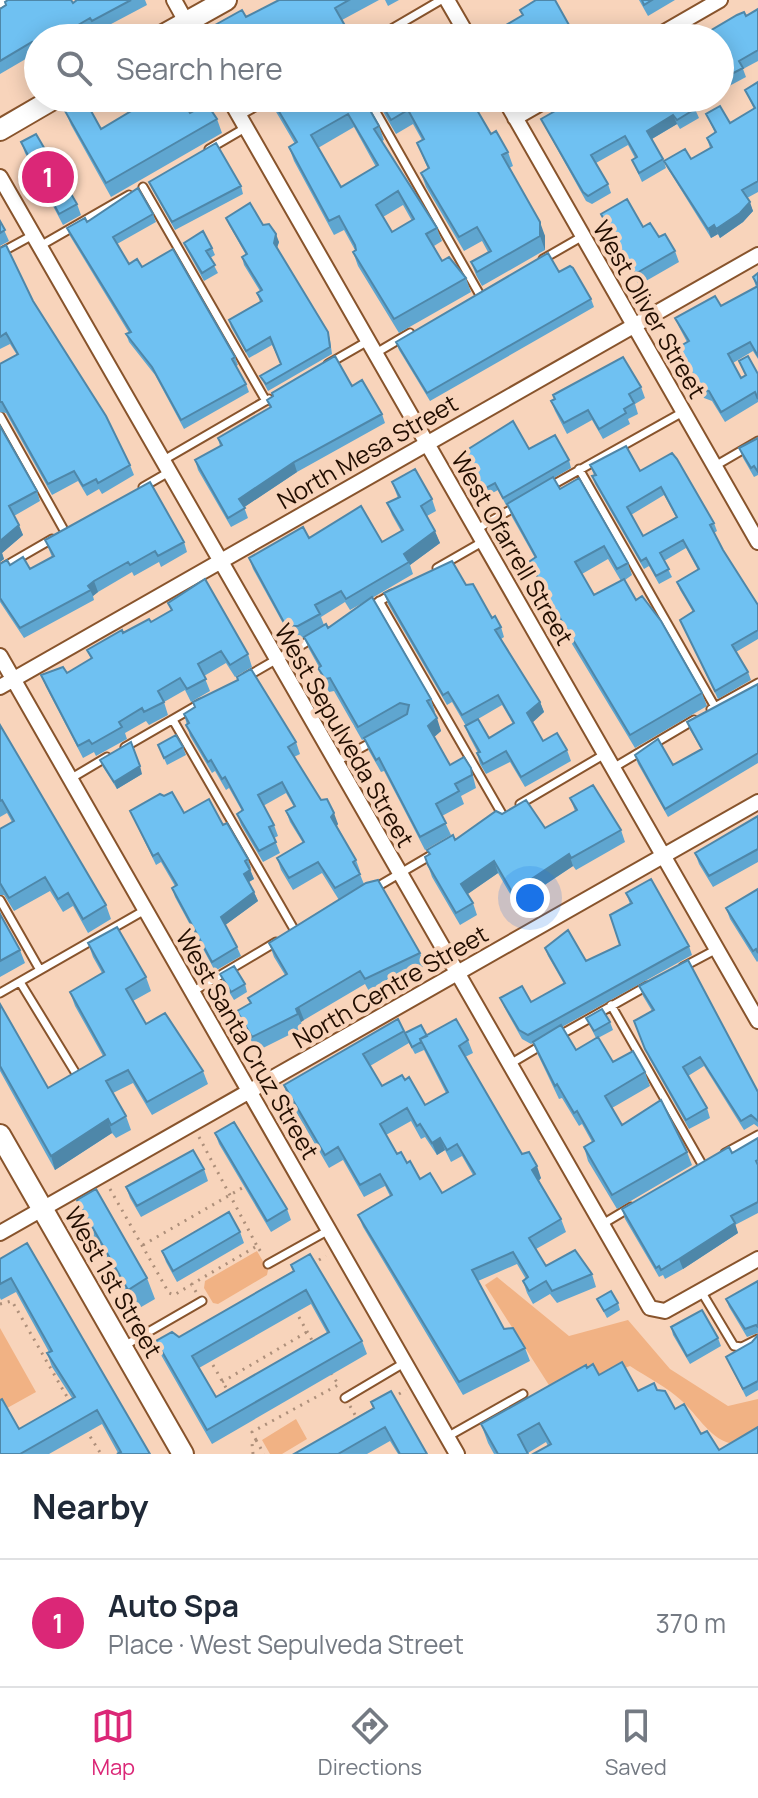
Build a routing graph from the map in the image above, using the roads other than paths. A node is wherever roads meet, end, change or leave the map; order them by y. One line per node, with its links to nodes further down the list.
1 (7, 0): 6 (lane)
2 (174, 0): 7 (street)
3 (226, 0): 8 (street)
4 (444, 0): 9 (lane); 10 (street)
5 (720, 0): 11 (street)
6 (0, 4)
7 (188, 24)
8 (198, 24)
9 (401, 24)
10 (460, 24)
11 (678, 24)
12 (31, 112): 20 (street)
13 (237, 112): 19 (street, West Ofarrell Street)
14 (254, 112): 19 (lane)
15 (376, 112): 31 (lane)
16 (512, 112): 18 (street, West Oliver Street)
17 (526, 112): 18 (street)
18 (515, 118): 25 (street, West Oliver Street)
19 (242, 122): 21 (lane); 35 (street, West Ofarrell Street)
20 (0, 130)
21 (194, 157)
22 (0, 177): 26 (street, West Sepulveda Street)
23 (155, 179): 24 (lane)
24 (143, 187): 26 (lane); 38 (lane)
25 (583, 236): 29 (lane); 33 (street, West Oliver Street)
26 (36, 240): 27 (lane); 44 (street, West Sepulveda Street)
27 (0, 253)
28 (758, 255): 33 (street, North Mesa Street)
29 (531, 265)
30 (493, 287): 31 (lane)
31 (480, 295): 32 (lane)
32 (467, 302)
33 (633, 324): 39 (street, West Oliver Street); 42 (street, North Mesa Street)
34 (414, 331): 35 (lane)
35 (371, 347): 36 (lane); 42 (street, West Ofarrell Street)
36 (317, 371)
37 (278, 394): 38 (lane)
38 (266, 401): 44 (lane)
39 (683, 412): 43 (street, West Oliver Street); 45 (lane)
40 (0, 416): 50 (lane)
41 (758, 441): 43 (lane)
42 (426, 442): 51 (street, West Ofarrell Street); 53 (street, North Mesa Street)
43 (715, 466): 52 (street, West Oliver Street)
44 (166, 467): 47 (lane); 53 (street, West Sepulveda Street)
45 (579, 469): 46 (lane); 66 (lane)
46 (541, 492)
47 (130, 494)
48 (528, 499): 51 (lane)
49 (78, 524): 50 (lane)
50 (65, 532): 54 (lane)
51 (480, 535): 55 (lane); 69 (street, West Ofarrell Street)
52 (758, 542)
53 (221, 561): 61 (street, West Sepulveda Street); 63 (street, North Mesa Street)
54 (0, 569)
55 (431, 571)
56 (405, 586): 57 (lane)
57 (379, 601): 58 (lane); 74 (lane)
58 (353, 616)
59 (315, 637): 61 (lane)
60 (0, 656): 63 (street, West Santa Cruz Street)
61 (277, 659): 62 (lane); 70 (street, West Sepulveda Street)
62 (238, 682)
63 (7, 683): 72 (street, West Santa Cruz Street)
64 (758, 683): 66 (lane)
65 (212, 697): 67 (lane)
66 (715, 707): 71 (lane)
67 (173, 720): 72 (lane); 83 (lane)
68 (384, 736): 70 (lane)
69 (605, 754): 71 (street, West Ofarrell Street); 74 (lane)
70 (335, 762): 78 (street, West Sepulveda Street)
71 (613, 768): 77 (street, West Ofarrell Street)
72 (70, 779): 81 (street, West Santa Cruz Street)
73 (758, 802): 77 (street, North Centre Street)
74 (502, 814): 75 (lane)
75 (489, 822)
76 (438, 852): 78 (lane)
77 (663, 855): 84 (street, West Ofarrell Street); 87 (street, North Centre Street)
78 (399, 874): 79 (lane); 87 (street, West Sepulveda Street)
79 (360, 896)
80 (0, 900): 85 (lane)
81 (145, 910): 85 (lane); 90 (street, West Santa Cruz Street)
82 (308, 924): 83 (lane)
83 (295, 931): 90 (lane)
84 (717, 949): 86 (lane); 93 (street, West Ofarrell Street)
85 (40, 970): 88 (lane)
86 (677, 970)
87 (457, 974): 94 (street, West Sepulveda Street); 96 (street, North Centre Street)
88 (20, 982): 91 (lane); 95 (lane)
89 (651, 984): 92 (lane)
90 (192, 992): 96 (street, West Santa Cruz Street)
91 (0, 993)
92 (611, 1005): 94 (lane); 99 (lane)
93 (758, 1021)
94 (510, 1064): 103 (street, West Sepulveda Street)
95 (75, 1072)
96 (249, 1091): 102 (street, North Centre Street); 104 (street, West Santa Cruz Street)
97 (0, 1135): 102 (street, West 1st Street)
98 (758, 1135): 99 (lane)
99 (703, 1166): 100 (lane)
100 (690, 1173)
101 (639, 1202): 103 (lane)
102 (43, 1209): 105 (street, North Centre Street); 111 (street, West 1st Street)
103 (601, 1225): 108 (street, West Sepulveda Street)
104 (330, 1230): 107 (lane); 112 (street, West Santa Cruz Street)
105 (0, 1233)
106 (758, 1259): 108 (street)
107 (268, 1264)
108 (701, 1291): 110 (lane)
109 (202, 1301): 111 (lane)
110 (758, 1339)
111 (121, 1347): 116 (street, West 1st Street)
112 (404, 1363): 114 (lane); 115 (street, West Santa Cruz Street)
113 (523, 1394): 115 (lane)
114 (345, 1398)
115 (447, 1437): 117 (street, West Santa Cruz Street)
116 (183, 1454)
117 (457, 1454)

